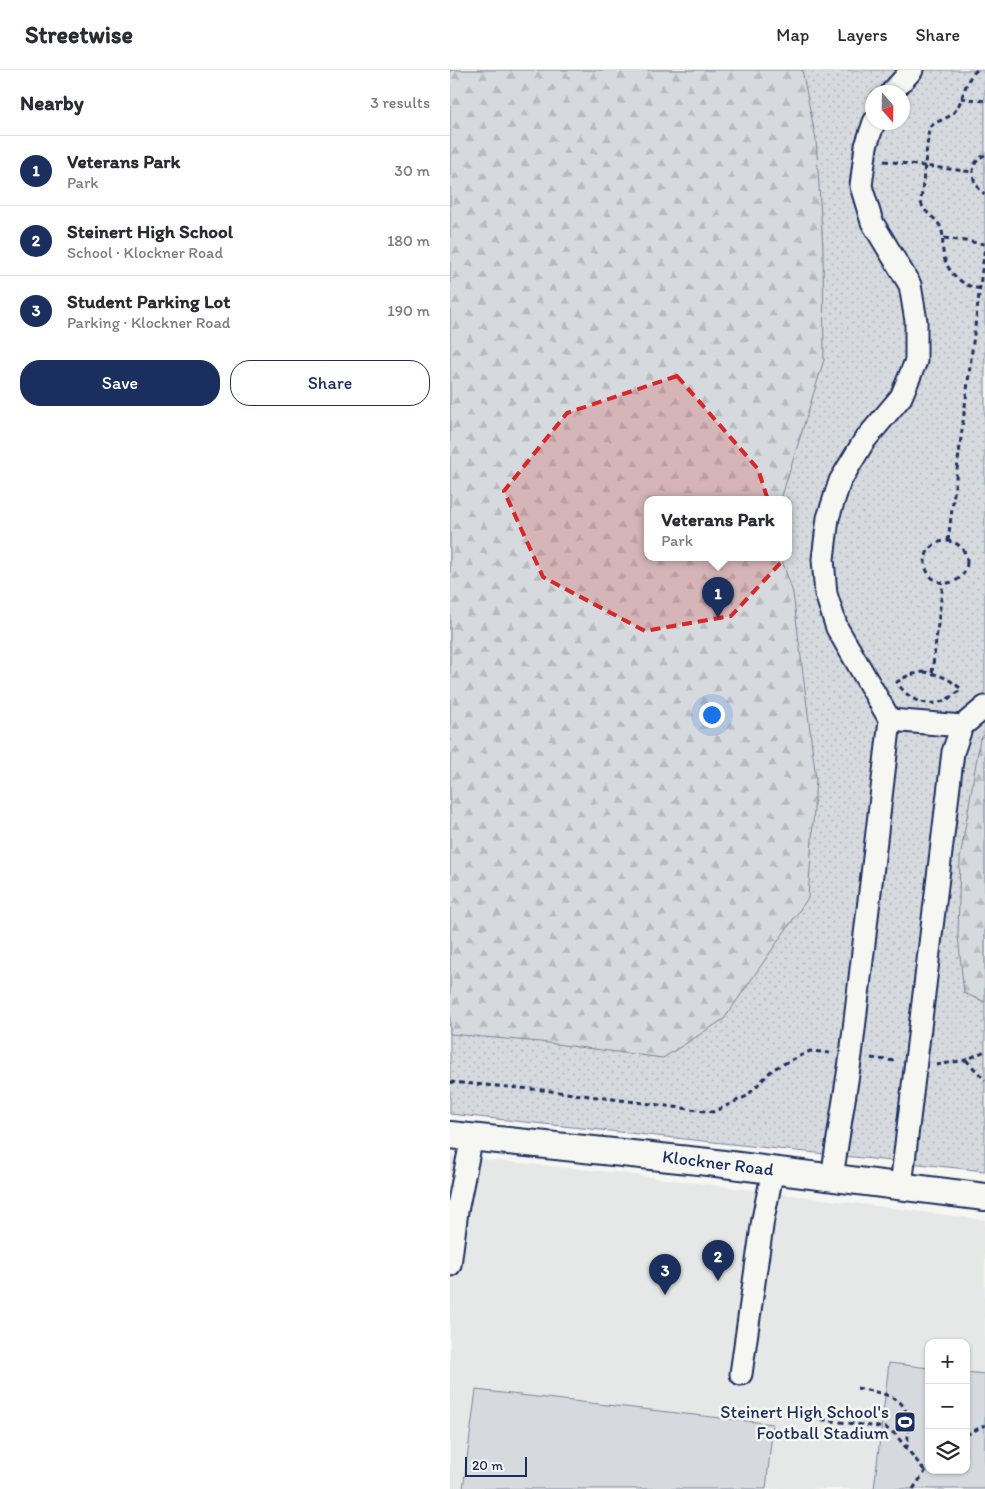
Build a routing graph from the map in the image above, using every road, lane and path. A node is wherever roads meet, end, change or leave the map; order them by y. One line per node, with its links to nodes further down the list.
1 (912, 70): 3 (lane)
2 (977, 70): 4 (path)
3 (898, 85)
4 (962, 98): 5 (path); 9 (path)
5 (985, 101)
6 (872, 130): 8 (lane)
7 (985, 155): 10 (path)
8 (864, 158): 9 (path); 21 (lane)
9 (925, 166): 10 (path); 12 (path)
10 (972, 172): 11 (path)
11 (985, 194)
12 (943, 238): 13 (path); 15 (path)
13 (985, 244)
14 (985, 248): 15 (path)
15 (980, 289): 16 (path); 17 (path)
16 (985, 289)
17 (948, 541): 18 (path); 18 (path)
18 (943, 584): 19 (path)
19 (932, 673): 19 (path)
20 (985, 707): 22 (lane)
21 (890, 720): 22 (lane); 24 (lane)
22 (962, 726): 26 (lane)
23 (985, 1051): 25 (path)
24 (850, 1054): 26 (path); 28 (path); 31 (lane)
25 (966, 1060): 26 (path); 27 (path)
26 (916, 1064): 32 (lane)
27 (985, 1080)
28 (450, 1082)
29 (461, 1136): 30 (main road, Klockner Road); 34 (lane)
30 (773, 1170): 31 (main road, Klockner Road); 35 (lane)
31 (832, 1177): 32 (main road, Klockner Road)
32 (901, 1186): 33 (main road, Klockner Road)
33 (985, 1197)
34 (450, 1266)
35 (741, 1374)
36 (857, 1388): 40 (path)
37 (786, 1414): 40 (path)
38 (985, 1425): 39 (path)
39 (970, 1433)
40 (907, 1447): 41 (path)
41 (925, 1471): 42 (path)
42 (913, 1489)

